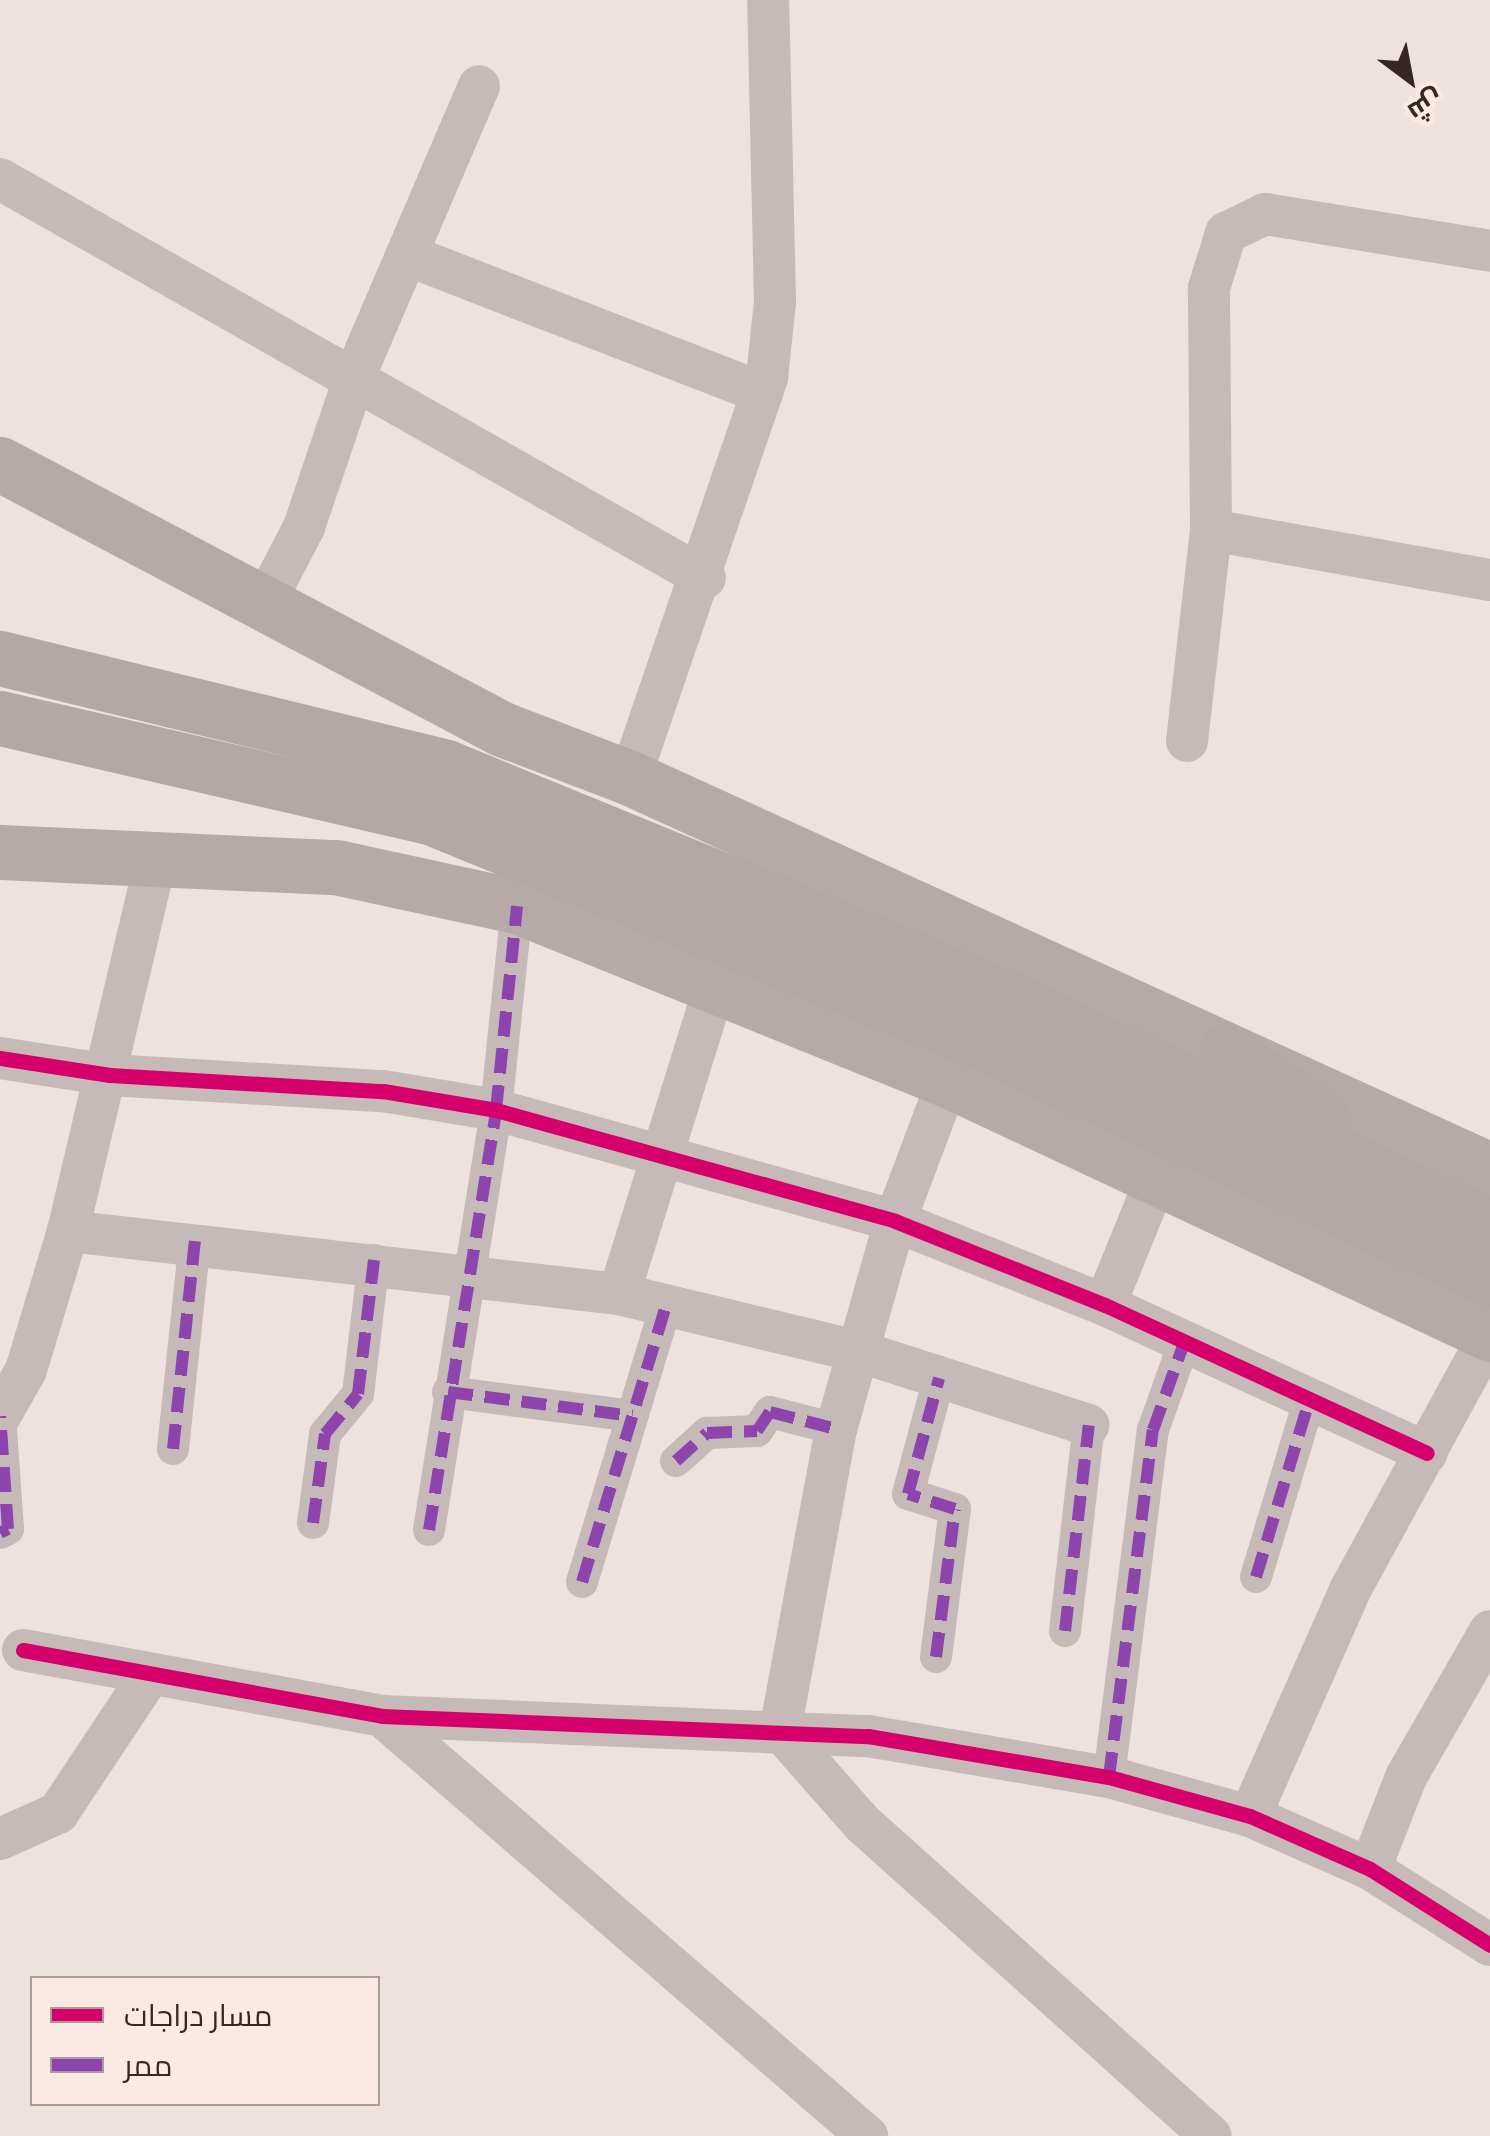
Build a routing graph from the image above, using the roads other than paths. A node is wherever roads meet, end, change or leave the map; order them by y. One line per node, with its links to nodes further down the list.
1 (768, 0): 7 (street)
2 (479, 86): 5 (street)
3 (0, 179): 6 (street)
4 (1490, 251): 9 (street)
5 (407, 255): 6 (street); 7 (street)
6 (356, 373): 10 (street); 12 (street)
7 (762, 393): 10 (street)
8 (0, 464): 12 (main road)
9 (1211, 530): 11 (street); 15 (street)
10 (705, 578): 16 (street)
11 (1490, 580)
12 (264, 602): 16 (main road)
13 (0, 658): 27 (main road)
14 (0, 722): 33 (main road)
15 (1187, 741)
16 (630, 778): 27 (main road)
17 (0, 852): 18 (main road)
18 (156, 859): 19 (main road); 22 (street)
19 (517, 906): 20 (main road); 24 (street)
20 (715, 984): 23 (main road); 25 (street)
21 (0, 1058): 22 (street)
22 (110, 1075): 24 (street); 29 (street)
23 (948, 1080): 26 (main road); 28 (street)
24 (496, 1110): 25 (street); 32 (street)
25 (661, 1156): 28 (street); 34 (street)
26 (1157, 1177): 36 (street); 37 (main road)
27 (1481, 1203)
28 (895, 1221): 36 (street); 39 (street)
29 (68, 1231): 30 (street); 43 (street)
30 (196, 1242): 31 (street); 47 (street)
31 (374, 1260): 32 (street); 50 (street)
32 (466, 1271): 34 (street); 41 (street)
33 (1490, 1278)
34 (619, 1294): 35 (street)
35 (666, 1305): 39 (street); 44 (street)
36 (1106, 1305): 38 (street)
37 (1490, 1334): 48 (street)
38 (1185, 1340): 42 (street); 62 (street)
39 (860, 1352): 40 (street); 46 (street)
40 (939, 1378): 45 (street); 58 (street)
41 (448, 1392): 44 (street); 51 (street)
42 (1310, 1398): 48 (street); 53 (street)
43 (0, 1416): 52 (street)
44 (632, 1416): 54 (street)
45 (1089, 1425): 55 (street)
46 (836, 1429): 49 (street); 61 (street)
47 (173, 1449)
48 (1427, 1453): 63 (street)
49 (676, 1461)
50 (313, 1523)
51 (429, 1530)
52 (0, 1533)
53 (1256, 1576)
54 (582, 1582)
55 (1065, 1631)
56 (1490, 1631): 65 (street)
57 (24, 1650): 59 (street)
58 (936, 1658)
59 (147, 1679): 60 (street); 64 (street)
60 (382, 1716): 61 (street); 67 (street)
61 (780, 1730): 62 (street); 68 (street)
62 (1109, 1776): 63 (street)
63 (1250, 1816): 65 (street)
64 (0, 1839)
65 (1370, 1870): 66 (street)
66 (1490, 1945)
67 (867, 2136)
68 (1212, 2136)

